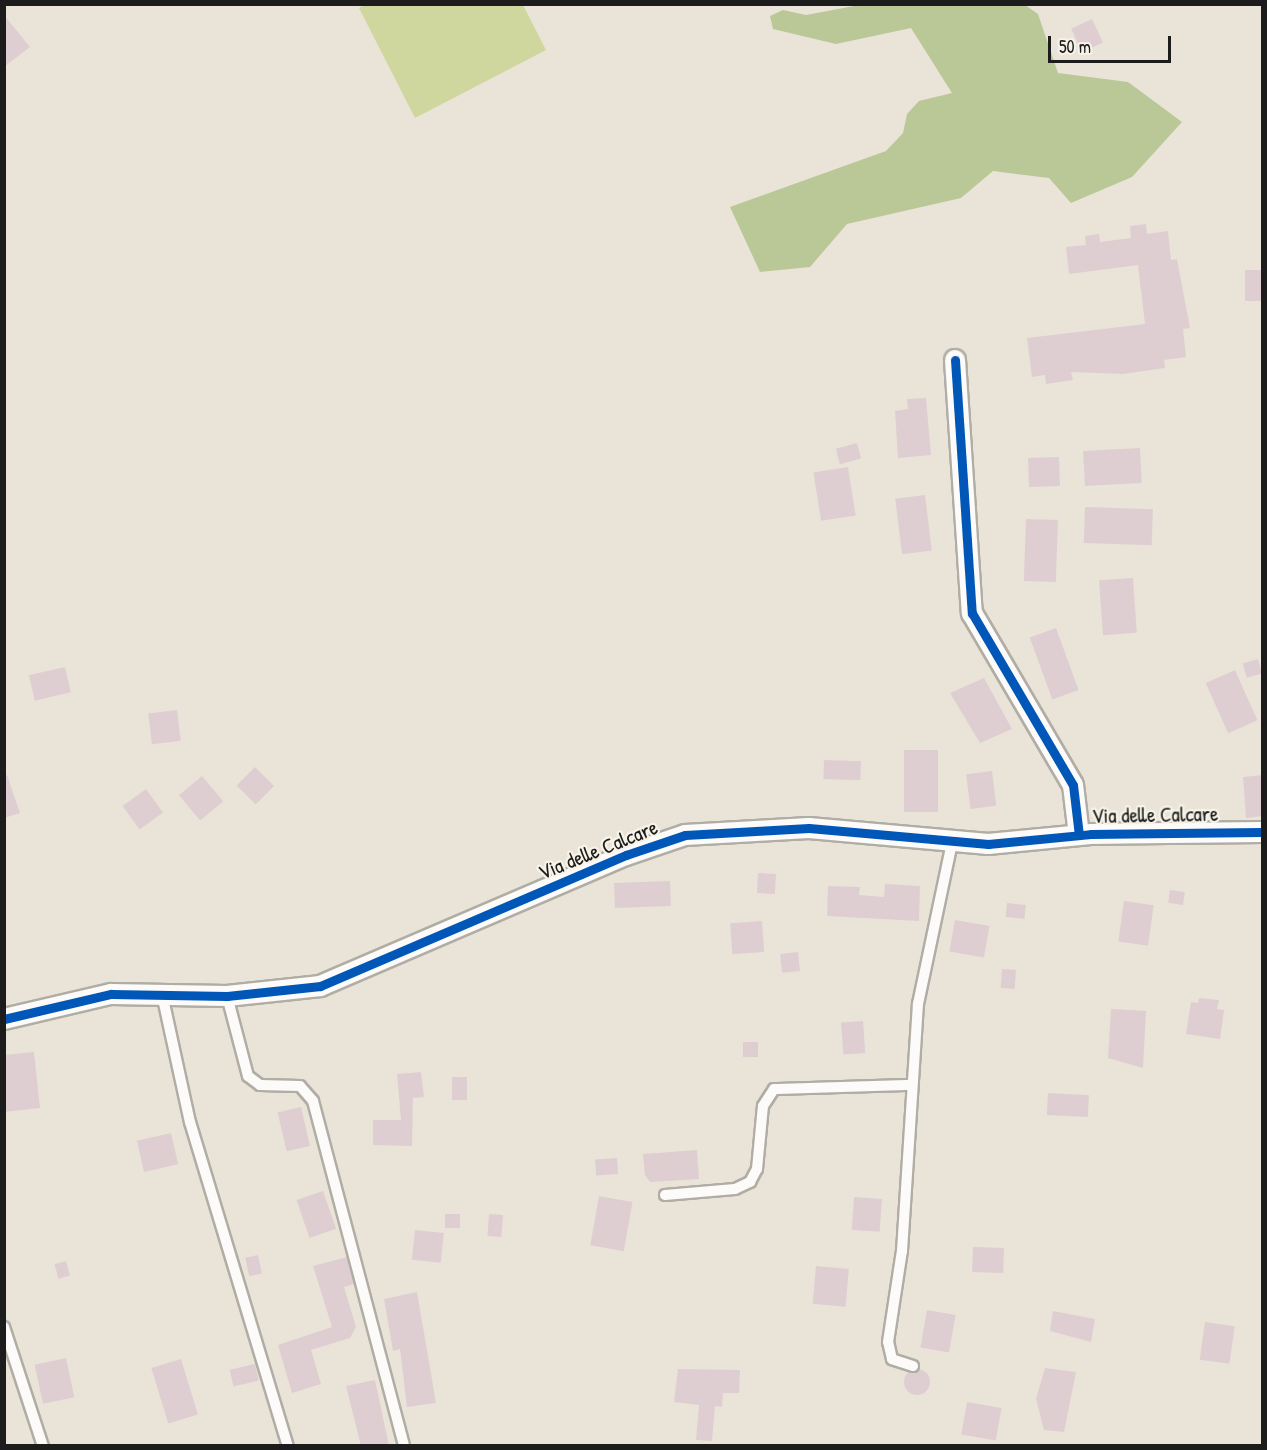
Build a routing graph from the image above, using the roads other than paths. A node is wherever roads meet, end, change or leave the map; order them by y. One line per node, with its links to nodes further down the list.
1 (955, 360): 3 (street)
2 (1263, 832): 3 (street, Via delle Calcare)
3 (1079, 835): 4 (street, Via delle Calcare)
4 (952, 843): 6 (street, Via delle Calcare); 8 (lane)
5 (162, 994): 6 (street, Via delle Calcare); 7 (street, Via delle Calcare); 14 (lane)
6 (227, 996): 12 (lane)
7 (4, 1019)
8 (909, 1085): 9 (lane); 11 (lane)
9 (666, 1195)
10 (4, 1327): 13 (lane)
11 (913, 1366)
12 (404, 1445)
13 (43, 1446)
14 (288, 1446)

